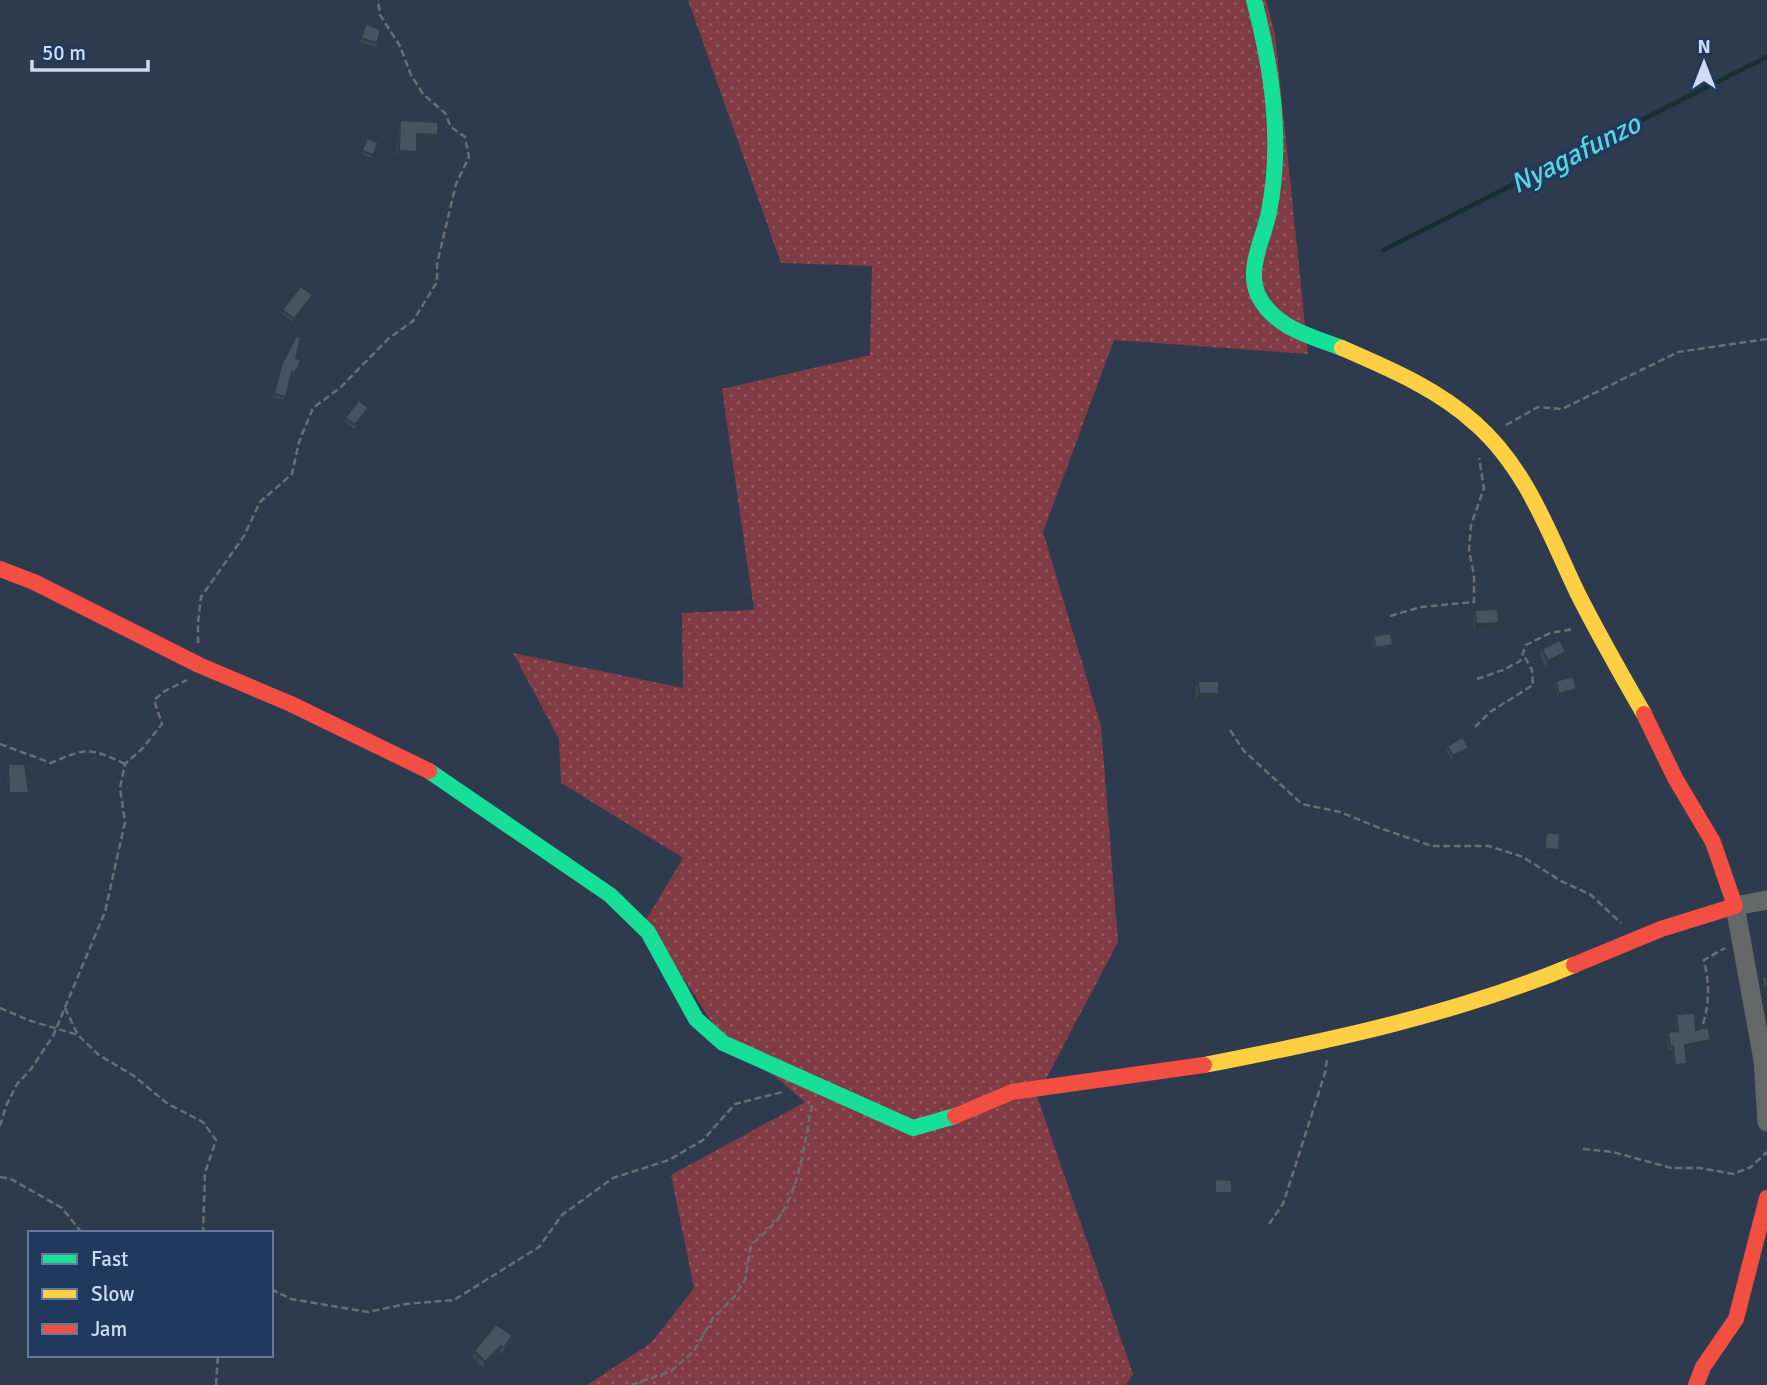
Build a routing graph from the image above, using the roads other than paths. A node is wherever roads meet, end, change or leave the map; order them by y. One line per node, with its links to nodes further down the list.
1 (1254, 0): 4 (street)
2 (0, 569): 4 (street)
3 (1767, 900): 4 (street)
4 (1735, 906): 5 (street)
5 (1767, 1122)
6 (1767, 1198): 7 (street)
7 (1696, 1385)

